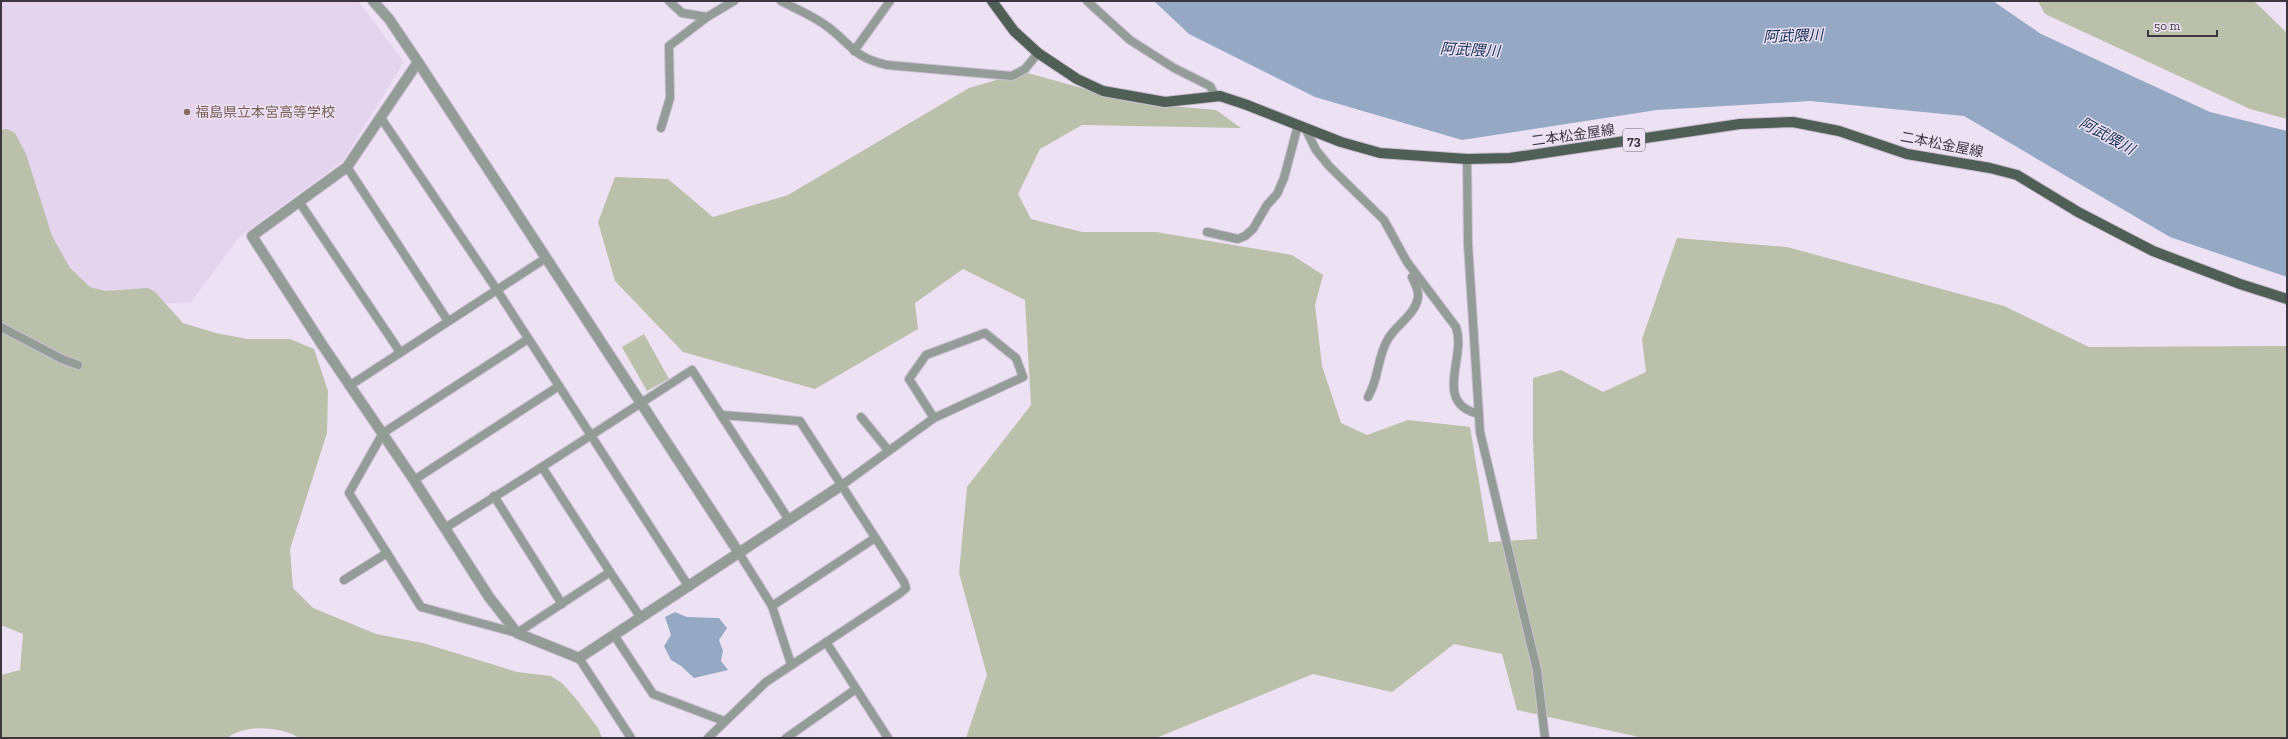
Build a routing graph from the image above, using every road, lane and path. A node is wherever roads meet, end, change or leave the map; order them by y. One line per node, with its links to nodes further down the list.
1 (373, 1): 11 (street)
2 (669, 1): 8 (street)
3 (734, 1): 8 (street)
4 (781, 1): 9 (street)
5 (890, 1): 9 (street)
6 (992, 1): 10 (main road, 二本松金屋線 / 73)
7 (1087, 1): 12 (street)
8 (707, 17): 15 (street)
9 (854, 51): 10 (street)
10 (1038, 54): 12 (main road, 二本松金屋線 / 73)
11 (418, 62): 13 (street); 20 (street)
12 (1216, 97): 14 (main road, 二本松金屋線 / 73)
13 (381, 118): 17 (street); 22 (street)
14 (1302, 127): 16 (main road, 二本松金屋線 / 73); 19 (street); 21 (street)
15 (661, 128)
16 (1466, 159): 23 (main road, 二本松金屋線 / 73); 33 (street)
17 (347, 167): 18 (street); 24 (street)
18 (300, 202): 27 (street); 29 (street)
19 (1207, 232)
20 (546, 258): 22 (street); 32 (street)
21 (1410, 267): 31 (street); 33 (street)
22 (497, 290): 24 (street); 26 (street)
23 (2287, 299)
24 (448, 321): 27 (street)
25 (1, 327): 28 (street)
26 (528, 339): 30 (street); 37 (street)
27 (400, 352): 29 (street)
28 (78, 365)
29 (349, 386): 37 (street)
30 (559, 386): 38 (street); 41 (street)
31 (1368, 397)
32 (642, 402): 34 (street); 38 (street); 48 (street)
33 (1479, 414): 66 (street)
34 (721, 415): 42 (street); 44 (street)
35 (861, 417): 39 (street)
36 (934, 418): 36 (street); 39 (street)
37 (383, 433): 41 (street); 47 (street)
38 (590, 435): 40 (street); 51 (street)
39 (888, 450): 42 (street)
40 (542, 467): 43 (street); 49 (street)
41 (414, 480): 45 (street)
42 (842, 485): 44 (street); 46 (street)
43 (494, 496): 45 (street); 52 (street)
44 (789, 520): 48 (street)
45 (445, 528): 55 (street)
46 (875, 538): 53 (street); 57 (street)
47 (387, 553): 50 (street); 55 (street)
48 (739, 553): 51 (street); 53 (street)
49 (610, 572): 52 (street); 54 (street)
50 (344, 580)
51 (689, 587): 54 (street)
52 (562, 604): 55 (street)
53 (772, 606): 59 (street)
54 (641, 618): 56 (street)
55 (516, 633): 58 (street)
56 (614, 635): 58 (street); 61 (street)
57 (826, 642): 59 (street); 60 (street)
58 (579, 658): 62 (street)
59 (791, 664): 61 (street)
60 (856, 690): 64 (street); 65 (street)
61 (724, 721): 63 (street)
62 (631, 738)
63 (708, 738)
64 (786, 738)
65 (888, 738)
66 (1545, 738)

